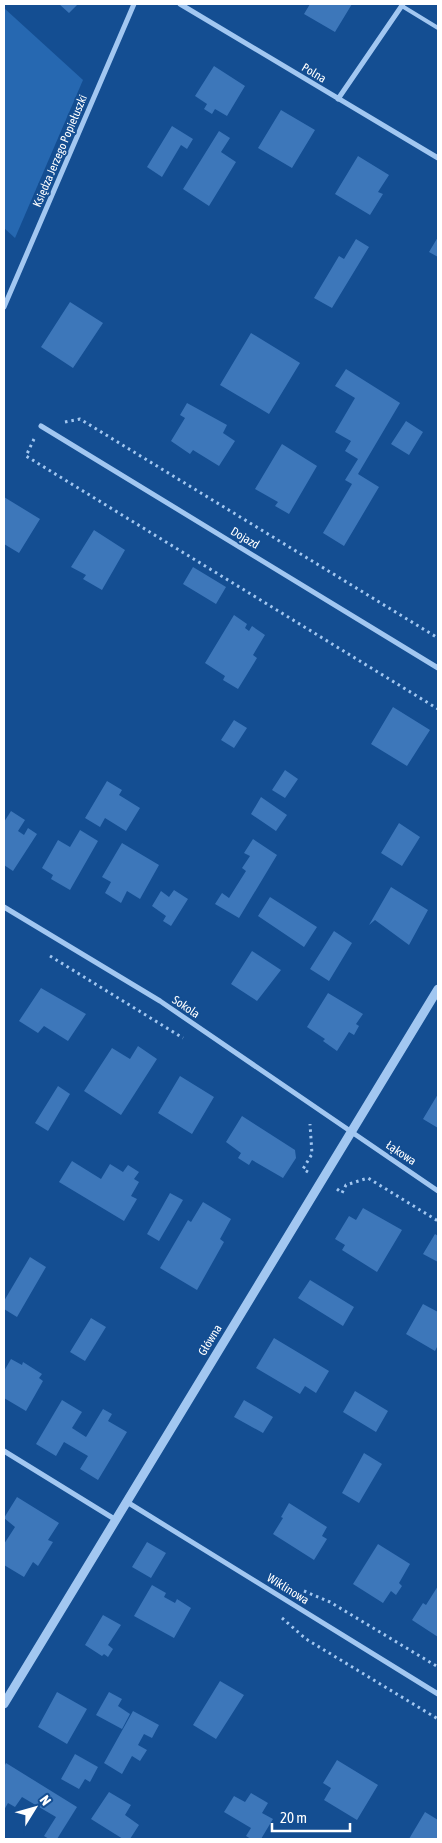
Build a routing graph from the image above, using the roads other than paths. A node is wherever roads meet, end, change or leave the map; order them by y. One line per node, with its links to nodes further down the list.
1 (134, 4): 7 (street, Księdza Jerzego Popiełuszki)
2 (180, 4): 5 (street, Polna)
3 (403, 5): 4 (lane); 5 (street)
4 (438, 28)
5 (338, 99): 6 (street, Polna)
6 (438, 158)
7 (4, 307)
8 (41, 426): 9 (street, Dojazd)
9 (438, 668)
10 (4, 907): 12 (street, Sokola)
11 (438, 989): 12 (street, Główna)
12 (352, 1133): 13 (street, Łąkowa); 15 (street, Główna)
13 (438, 1191)
14 (4, 1450): 16 (street)
15 (127, 1502): 16 (street, Główna); 17 (street, Wiklinowa)
16 (116, 1520): 18 (street, Główna)
17 (438, 1694)
18 (4, 1704)

